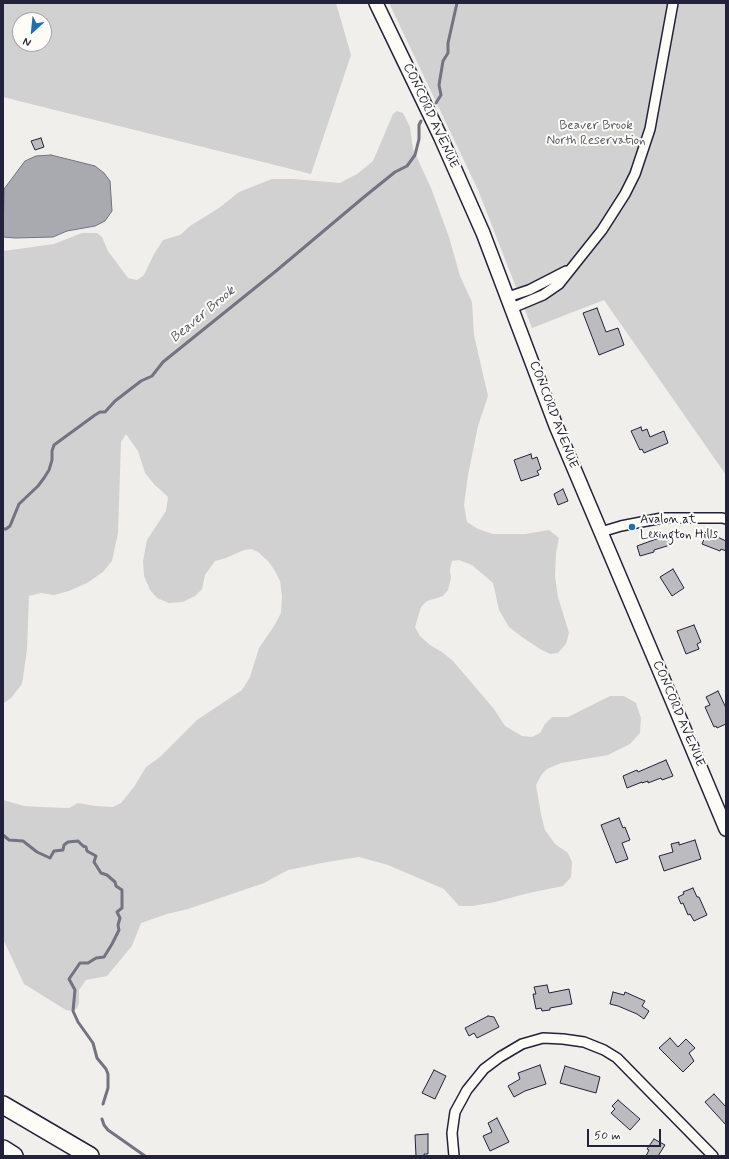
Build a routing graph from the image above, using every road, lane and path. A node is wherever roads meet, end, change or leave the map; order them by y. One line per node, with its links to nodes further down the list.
1 (376, 3): 3 (main road, CONCORD AVENUE)
2 (673, 3): 3 (street)
3 (510, 303): 5 (main road, CONCORD AVENUE)
4 (726, 519): 5 (street)
5 (601, 532): 6 (main road, CONCORD AVENUE)
6 (726, 829)
7 (3, 1105): 10 (highway)
8 (3, 1149): 9 (highway)
9 (14, 1156)
10 (90, 1156)
11 (454, 1156): 12 (street)
12 (713, 1156)

